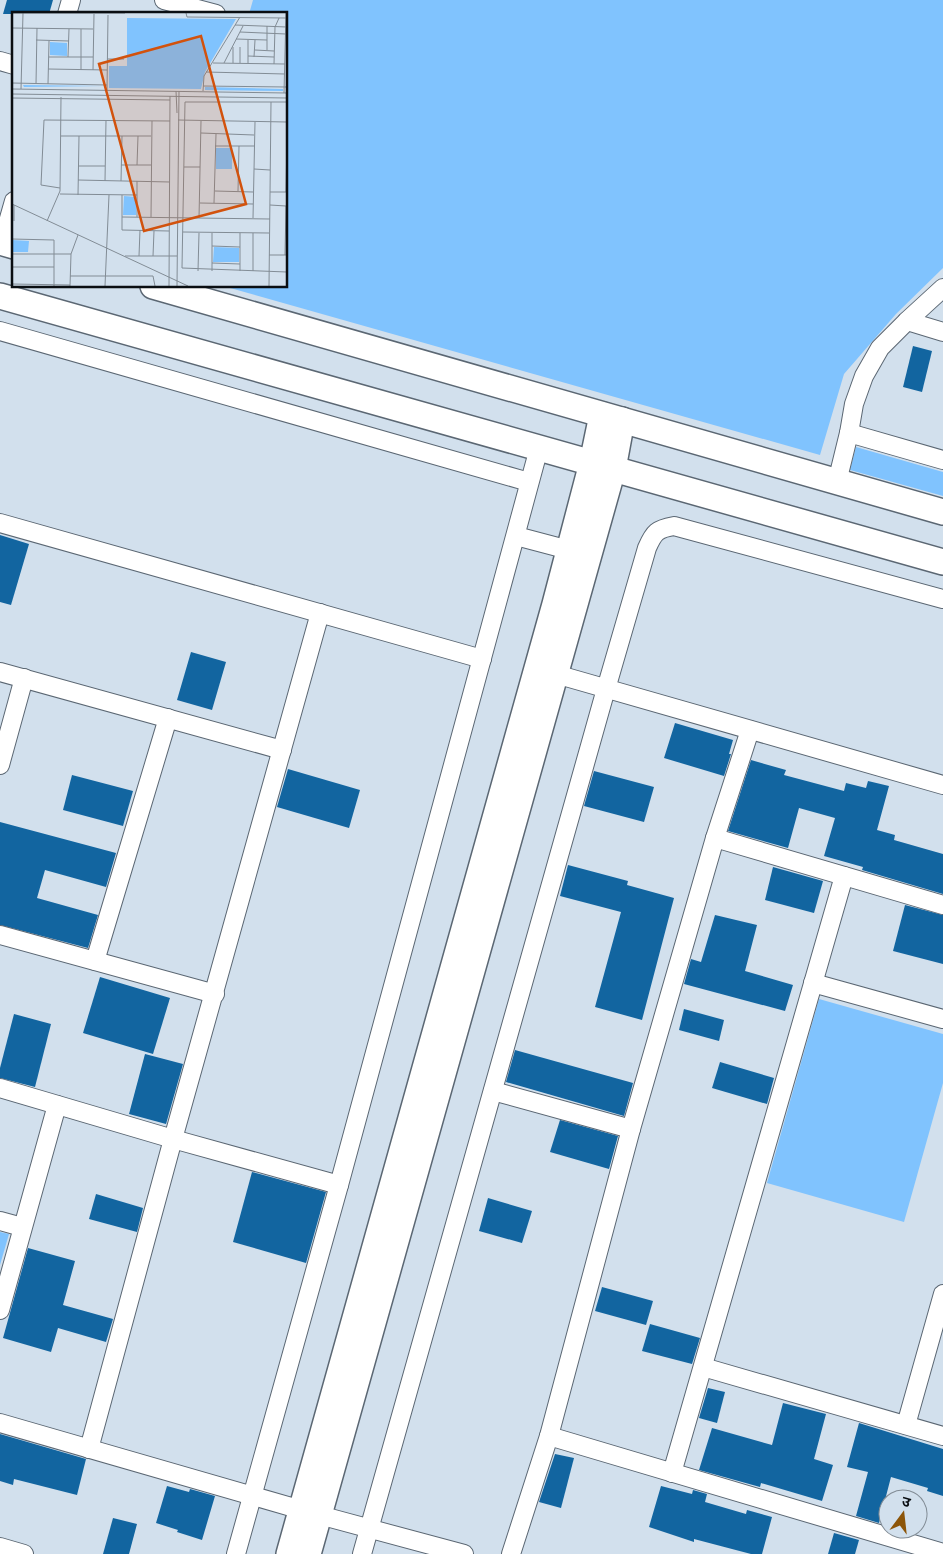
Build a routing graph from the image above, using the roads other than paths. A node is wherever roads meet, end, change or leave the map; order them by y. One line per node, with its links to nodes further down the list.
1 (164, 0): 2 (street)
2 (209, 12)
3 (12, 211): 4 (street)
4 (5, 244)
5 (160, 288): 11 (street)
6 (943, 288): 8 (street)
7 (0, 296): 13 (street)
8 (907, 321): 10 (street); 12 (street)
9 (0, 331): 16 (street)
10 (943, 332)
11 (612, 417): 15 (street); 17 (street)
12 (849, 434): 14 (street); 17 (street)
13 (539, 448): 15 (street); 16 (street)
14 (943, 460)
15 (603, 466): 21 (street); 22 (street); 27 (street)
16 (529, 482): 20 (street)
17 (837, 482): 18 (street)
18 (943, 512)
19 (0, 523): 24 (street)
20 (516, 536): 21 (street); 25 (street)
21 (569, 550): 27 (street)
22 (943, 562)
23 (943, 599): 29 (street)
24 (320, 614): 25 (street); 32 (street)
25 (482, 659): 48 (street)
26 (0, 672): 28 (street)
27 (546, 672): 29 (street); 61 (street)
28 (24, 678): 30 (street); 33 (street)
29 (606, 689): 31 (street); 44 (street)
30 (168, 718): 32 (street); 39 (street)
31 (750, 730): 34 (street); 35 (street)
32 (282, 750): 41 (street)
33 (0, 765)
34 (943, 785)
35 (715, 838): 36 (street); 46 (street)
36 (844, 876): 37 (street); 40 (street)
37 (943, 905)
38 (0, 935): 39 (street)
39 (95, 962): 41 (street)
40 (813, 983): 42 (street); 53 (street)
41 (215, 994): 47 (street)
42 (943, 1019)
43 (0, 1088): 45 (street)
44 (493, 1091): 46 (street); 62 (street)
45 (57, 1105): 47 (street); 50 (street)
46 (631, 1130): 56 (street)
47 (173, 1139): 48 (street); 58 (street)
48 (339, 1184): 60 (street)
49 (0, 1221): 50 (street)
50 (22, 1227): 52 (street)
51 (943, 1294): 55 (street)
52 (0, 1310)
53 (703, 1367): 55 (street); 59 (street)
54 (0, 1423): 58 (street)
55 (906, 1425): 57 (street)
56 (549, 1436): 59 (street); 71 (street)
57 (943, 1436)
58 (89, 1449): 60 (street)
59 (672, 1473): 64 (street)
60 (253, 1496): 61 (street); 66 (street)
61 (310, 1513): 62 (street); 67 (street); 68 (street)
62 (369, 1528): 69 (street); 70 (street)
63 (0, 1547): 65 (street)
64 (943, 1553)
65 (24, 1554)
66 (236, 1554)
67 (289, 1554)
68 (308, 1554)
69 (362, 1554)
70 (464, 1554)
71 (511, 1554)

